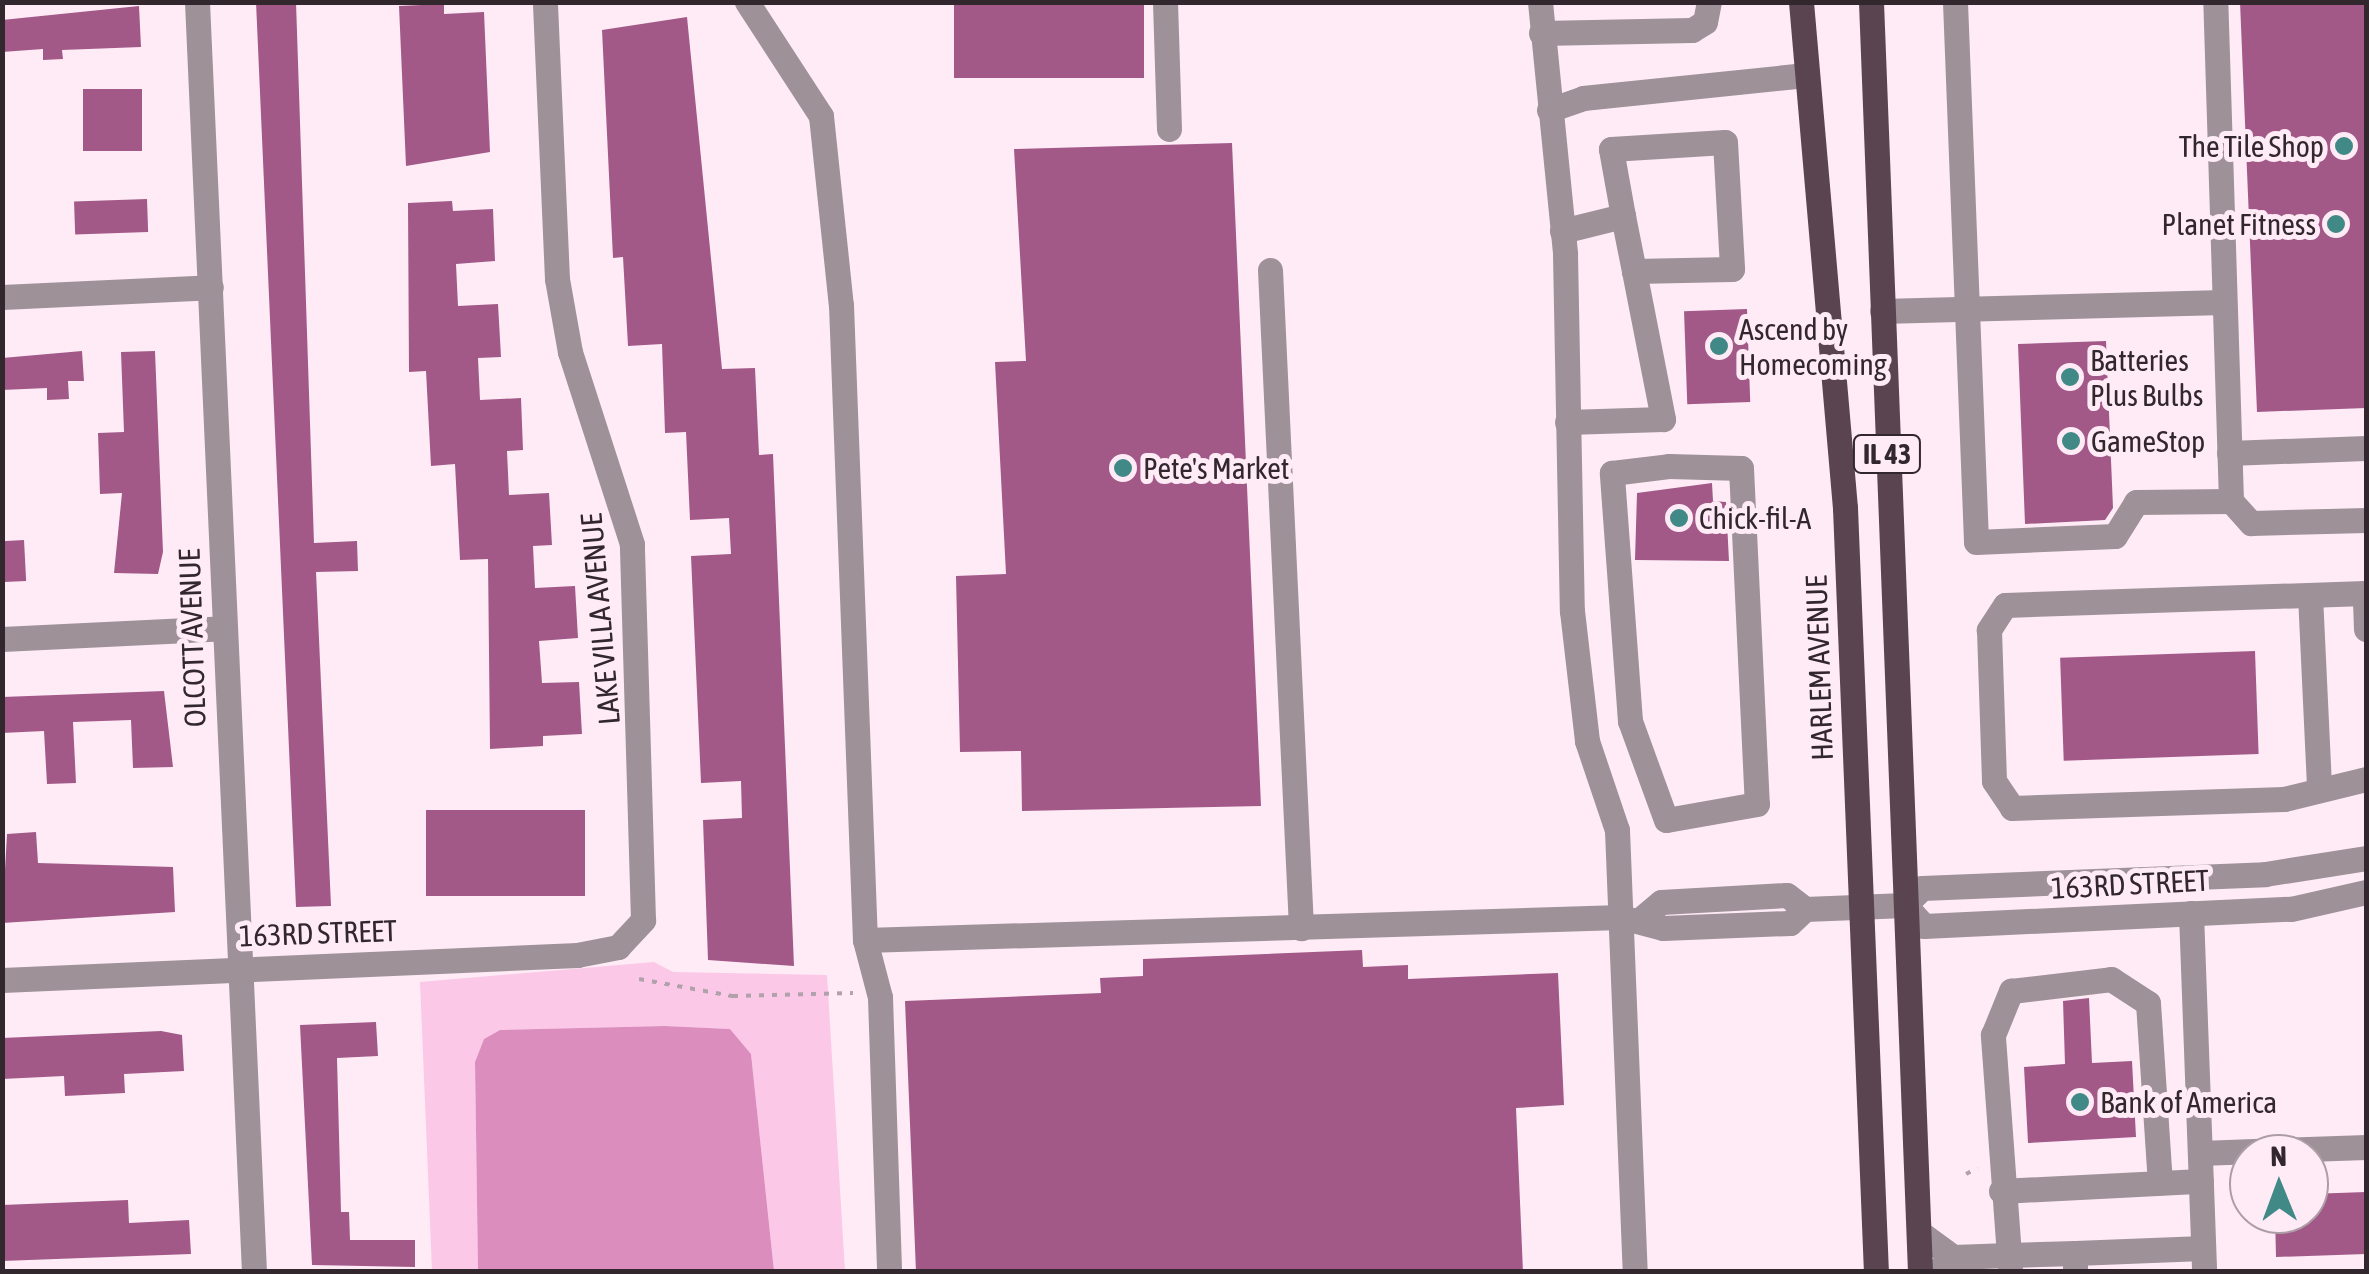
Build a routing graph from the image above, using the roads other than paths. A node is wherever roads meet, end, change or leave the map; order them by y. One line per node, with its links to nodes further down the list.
1 (197, 2): 19 (street, OLCOTT AVENUE)
2 (546, 2): 45 (street, LAKE VILLA AVENUE)
3 (747, 2): 46 (street)
4 (1165, 2): 14 (street)
5 (1540, 2): 11 (street)
6 (1708, 2): 11 (street)
7 (1801, 2): 12 (main road, HARLEM AVENUE / IL 43)
8 (1871, 2): 23 (main road, IL 43)
9 (1955, 2): 22 (street)
10 (2215, 2): 21 (street)
11 (1541, 32): 13 (street)
12 (1806, 75): 13 (street); 40 (main road, HARLEM AVENUE / IL 43)
13 (1549, 110): 16 (street)
14 (1169, 129)
15 (1622, 216): 16 (street); 18 (street); 18 (street)
16 (1562, 231): 24 (street)
17 (1270, 270): 44 (street)
18 (1634, 271): 24 (street)
19 (211, 287): 20 (street); 32 (street, OLCOTT AVENUE)
20 (2, 297)
21 (2224, 302): 22 (street); 26 (street)
22 (1967, 309): 23 (street); 27 (street)
23 (1882, 311): 41 (main road, IL 43)
24 (1567, 422): 43 (street)
25 (2366, 448): 26 (street)
26 (2229, 453): 27 (street)
27 (2231, 501): 28 (street)
28 (2366, 520)
29 (2366, 592): 30 (street); 33 (street)
30 (2310, 594): 36 (street); 36 (street)
31 (1620, 608): 31 (street)
32 (224, 628): 34 (street); 47 (street, OLCOTT AVENUE)
33 (2366, 630)
34 (2, 639)
35 (2366, 779): 36 (street)
36 (2318, 785)
37 (2366, 858): 38 (street, 163RD STREET)
38 (2165, 878): 41 (street, 163RD STREET); 42 (street)
39 (2366, 892): 42 (street, 163RD STREET)
40 (1861, 904): 41 (street, 163RD STREET); 43 (street, 163RD STREET); 62 (main road, HARLEM AVENUE / IL 43)
41 (1905, 905): 42 (street, 163RD STREET); 54 (main road, IL 43)
42 (2179, 914): 50 (street)
43 (1632, 917): 44 (street); 61 (street)
44 (1301, 928): 46 (street)
45 (630, 935): 47 (street, 163RD STREET)
46 (865, 940): 60 (street)
47 (240, 968): 48 (street, 163RD STREET); 59 (street, OLCOTT AVENUE)
48 (2, 980)
49 (2366, 1147): 50 (street)
50 (2200, 1153): 51 (street)
51 (2201, 1181): 52 (street); 55 (street)
52 (2160, 1182): 53 (street); 53 (street)
53 (2001, 1191): 58 (street)
54 (1918, 1232): 57 (street); 63 (main road, IL 43)
55 (2204, 1260): 56 (street)
56 (2075, 1262): 58 (street)
57 (1945, 1264): 58 (street)
58 (2009, 1264)
59 (254, 1272)
60 (889, 1272)
61 (1635, 1272)
62 (1876, 1272)
63 (1920, 1272)

